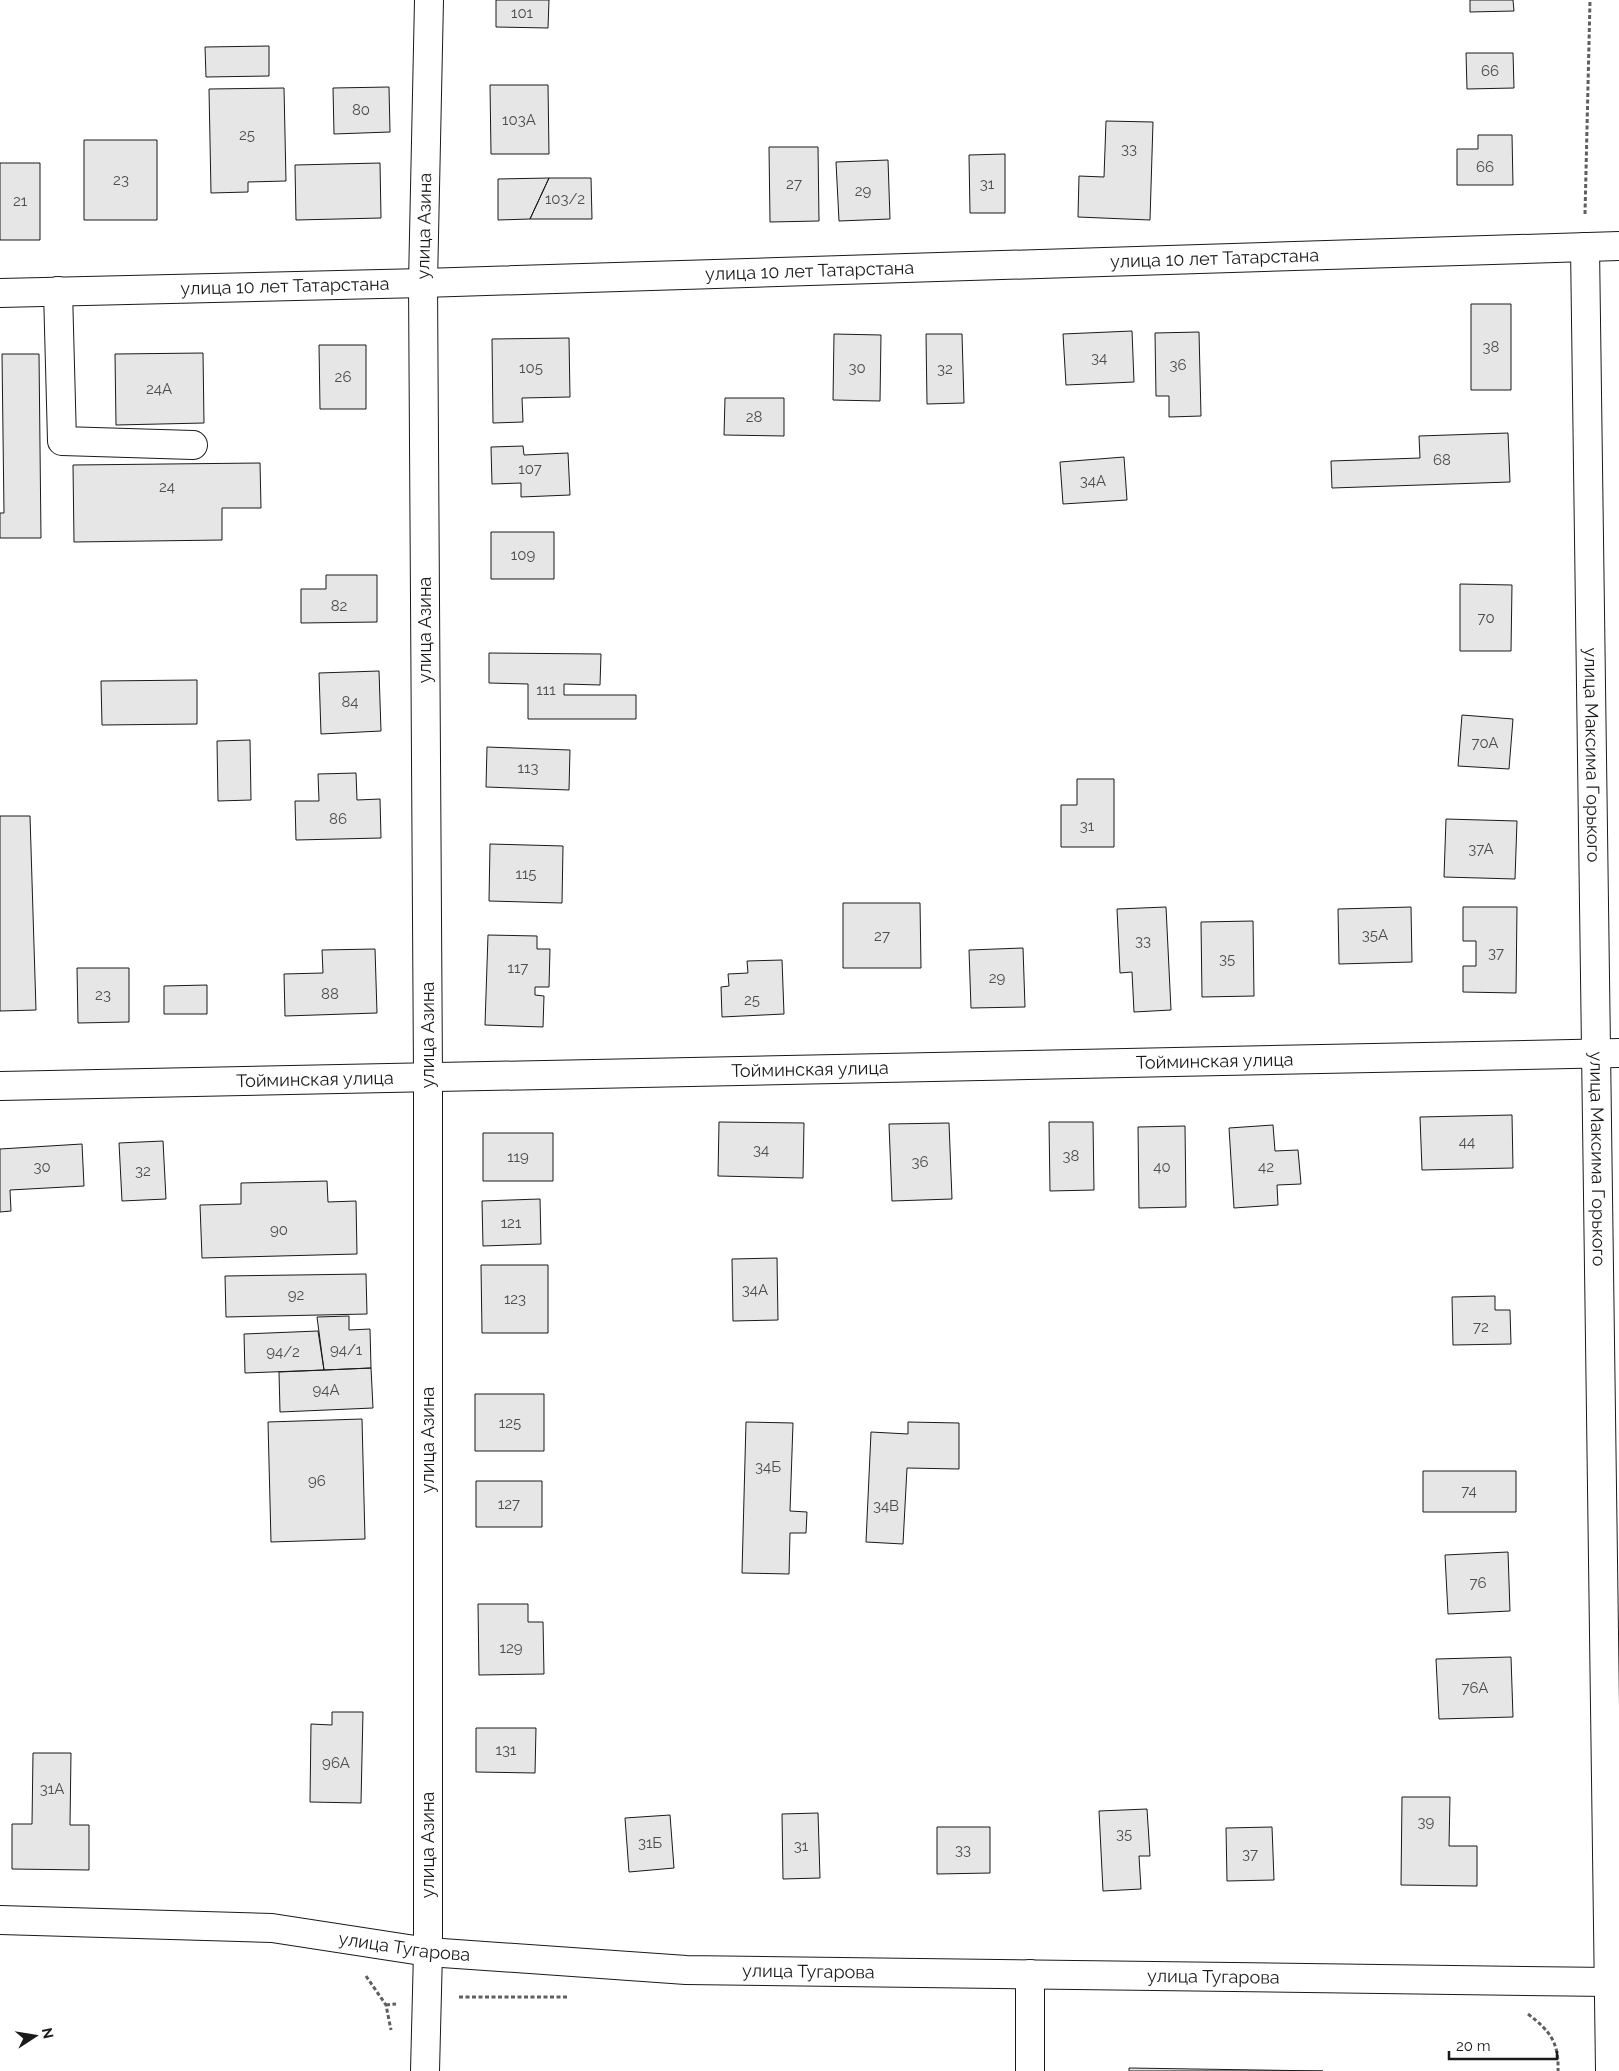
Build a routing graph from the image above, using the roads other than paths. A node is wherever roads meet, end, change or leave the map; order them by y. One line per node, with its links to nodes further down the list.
1 (429, 0): 4 (street, улица Азина)
2 (1619, 246): 3 (street, улица 10 лет Татарстана)
3 (1584, 247): 4 (street, улица 10 лет Татарстана); 8 (street, улица Максима Горького)
4 (423, 283): 5 (street, улица 10 лет Татарстана); 9 (street, улица Азина)
5 (58, 291): 6 (street, улица 10 лет Татарстана); 7 (street)
6 (0, 293)
7 (193, 445)
8 (1607, 1053): 9 (street, Тойминская улица); 11 (street, улица Максима Горького)
9 (428, 1076): 10 (street, Тойминская улица); 13 (street, улица Азина)
10 (0, 1086)
11 (1611, 1583): 15 (street, улица Максима Горького)
12 (0, 1920): 13 (street, улица Тугарова)
13 (428, 1952): 14 (street, улица Тугарова); 16 (street, улица Азина)
14 (1030, 1974): 15 (street, улица Тугарова); 17 (street)
15 (1614, 1981): 18 (street, улица Максима Горького)
16 (425, 2071)
17 (1030, 2071)
18 (1610, 2071)

